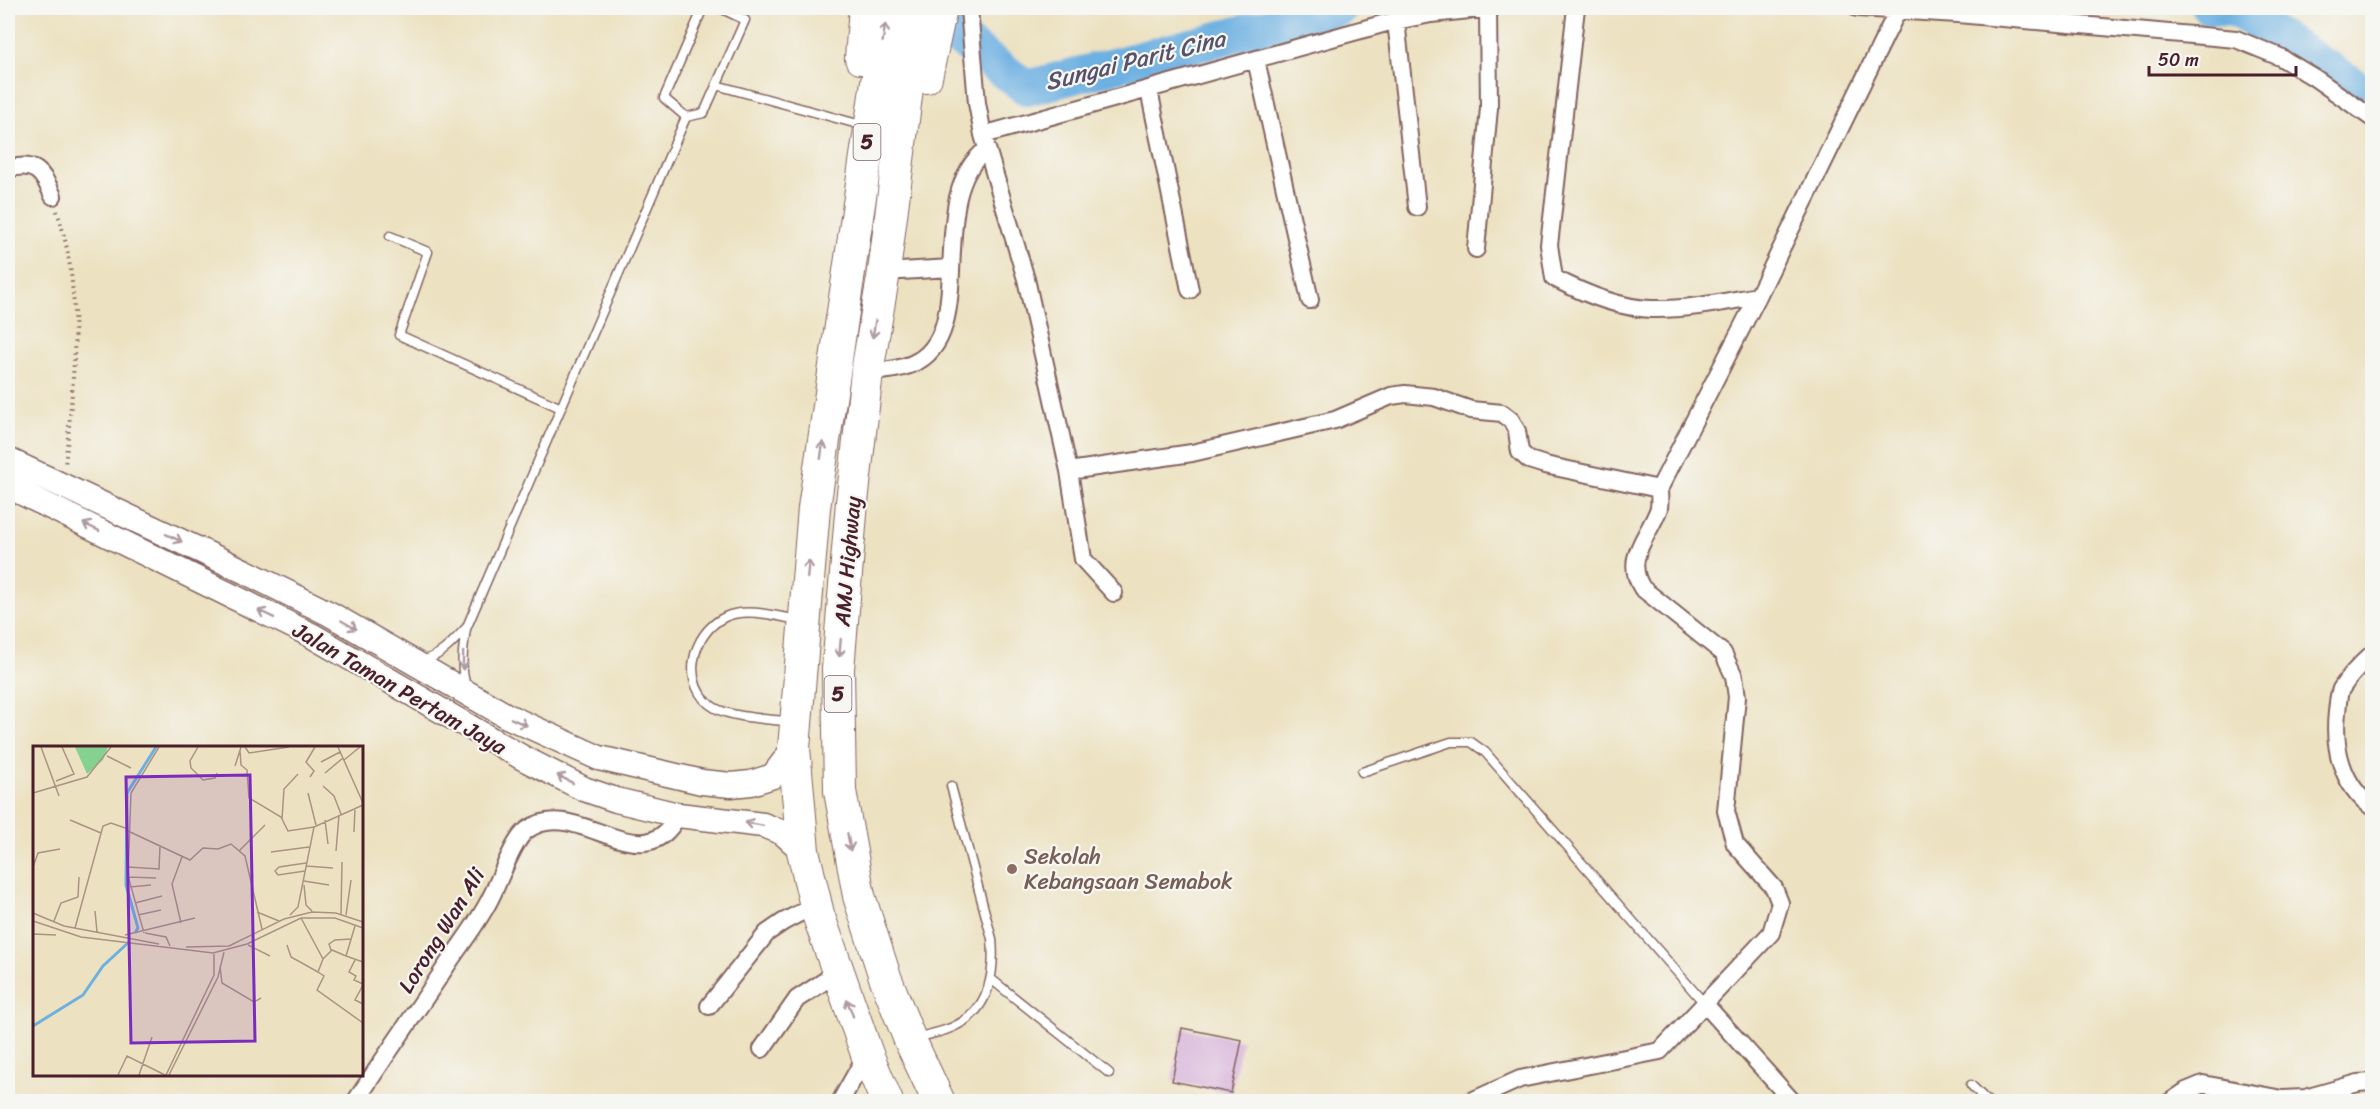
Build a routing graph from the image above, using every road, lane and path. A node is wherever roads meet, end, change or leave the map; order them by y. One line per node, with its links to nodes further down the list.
1 (703, 8): 17 (lane)
2 (720, 8): 15 (lane)
3 (865, 8): 19 (highway)
4 (888, 8): 28 (highway, AMJ Highway / 5, one-way to 4)
5 (941, 8): 13 (highway, AMJ Highway)
6 (1489, 8): 12 (street); 25 (street)
7 (1576, 8): 30 (street)
8 (1857, 8): 9 (street)
9 (1898, 9): 10 (street); 30 (street)
10 (1918, 9): 18 (street)
11 (969, 15): 20 (street)
12 (1395, 21): 14 (street); 23 (street)
13 (922, 26): 27 (highway, AMJ Highway)
14 (1256, 60): 16 (street); 31 (street)
15 (716, 85): 17 (lane); 19 (lane)
16 (1149, 90): 20 (street); 29 (street)
17 (686, 117): 33 (lane)
18 (2373, 118)
19 (854, 123): 28 (highway)
20 (985, 142): 26 (street); 35 (street)
21 (8, 169): 22 (street)
22 (52, 196): 37 (path)
23 (1417, 207)
24 (390, 236): 33 (lane)
25 (1476, 249)
26 (951, 268): 27 (street); 32 (street)
27 (884, 272): 32 (highway, AMJ Highway / 5, one-way to 32)
28 (846, 277): 40 (highway, AMJ Highway / 5, one-way to 28)
29 (1190, 290)
30 (1758, 296): 38 (street)
31 (1310, 300)
32 (867, 372): 56 (highway, AMJ Highway / 5, one-way to 56)
33 (561, 408): 41 (lane)
34 (8, 460): 37 (street, Jalan Taman Pertam Jaya)
35 (1069, 471): 38 (street); 39 (street)
36 (8, 486): 49 (street, Jalan Taman Pertam Jaya, one-way to 36)
37 (62, 486): 43 (street, Jalan Taman Pertam Jaya, one-way to 43)
38 (1659, 489): 54 (street)
39 (1114, 593)
40 (804, 621): 45 (highway, AMJ Highway / 5); 45 (lane)
41 (466, 629): 43 (lane); 44 (lane, one-way to 44)
42 (2373, 654): 48 (street)
43 (414, 663): 44 (street, Jalan Taman Pertam Jaya)
44 (468, 694): 45 (street, Jalan Taman Pertam Jaya, one-way to 45)
45 (795, 735): 50 (highway, AMJ Highway / 5)
46 (1362, 772): 54 (lane)
47 (951, 786): 53 (lane)
48 (2373, 807)
49 (678, 815): 50 (street, Jalan Taman Pertam Jaya, one-way to 49); 62 (street, Lorong Wan Ali)
50 (803, 852): 51 (highway, AMJ Highway / 5)
51 (815, 904): 52 (highway, AMJ Highway / 5); 55 (street)
52 (837, 973): 57 (street); 58 (highway, AMJ Highway / 5, one-way to 52)
53 (992, 979): 56 (lane); 59 (lane)
54 (1704, 1004): 66 (street); 67 (street)
55 (709, 1006)
56 (910, 1040): 65 (highway, AMJ Highway / 5)
57 (762, 1049)
58 (867, 1054): 63 (street); 64 (highway, AMJ Highway / 5)
59 (1109, 1073)
60 (2373, 1082): 69 (street)
61 (1971, 1085): 68 (lane)
62 (355, 1101)
63 (840, 1101)
64 (887, 1101)
65 (939, 1101)
66 (1469, 1101)
67 (1793, 1101)
68 (1988, 1101)
69 (2170, 1101)

